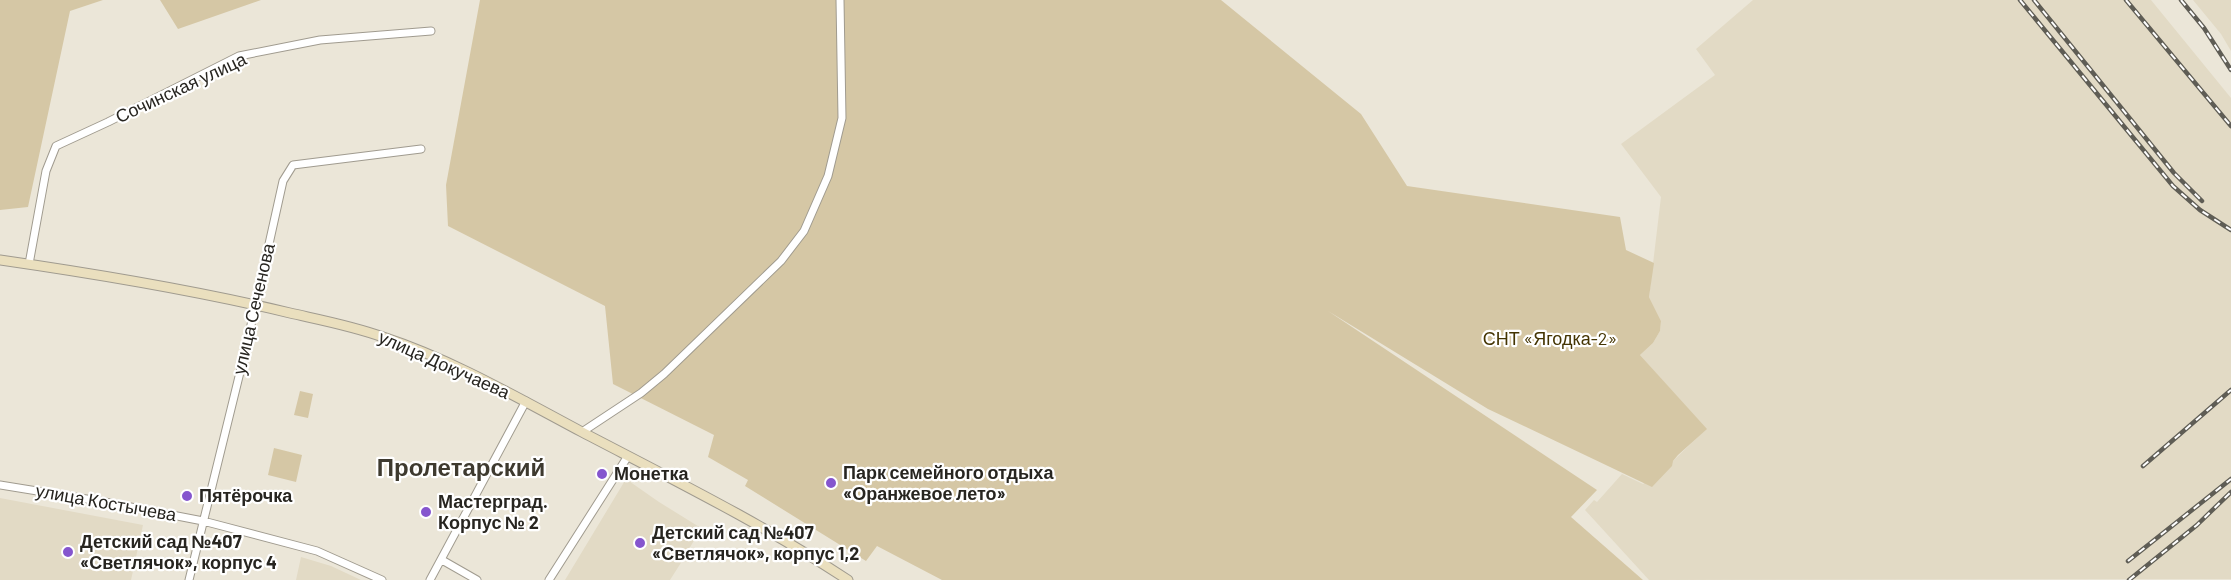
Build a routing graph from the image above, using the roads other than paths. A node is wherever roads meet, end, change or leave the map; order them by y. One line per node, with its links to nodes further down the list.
1 (840, 0): 8 (street)
2 (431, 31): 5 (street, Сочинская улица)
3 (421, 149): 6 (street, улица Сеченова)
4 (0, 260): 5 (main road, улица Докучаева)
5 (29, 264): 6 (main road, улица Докучаева)
6 (256, 305): 7 (main road, улица Докучаева); 11 (street, улица Сеченова)
7 (525, 402): 8 (main road, улица Докучаева); 12 (street)
8 (582, 432): 9 (main road, улица Докучаева)
9 (628, 456): 17 (street); 18 (main road, улица Докучаева)
10 (0, 485): 11 (street, улица Костычева)
11 (203, 521): 13 (street, улица Сеченова); 14 (street, улица Костычева)
12 (442, 560): 15 (street); 16 (street)
13 (189, 580)
14 (382, 580)
15 (430, 580)
16 (477, 580)
17 (549, 580)
18 (848, 580)

